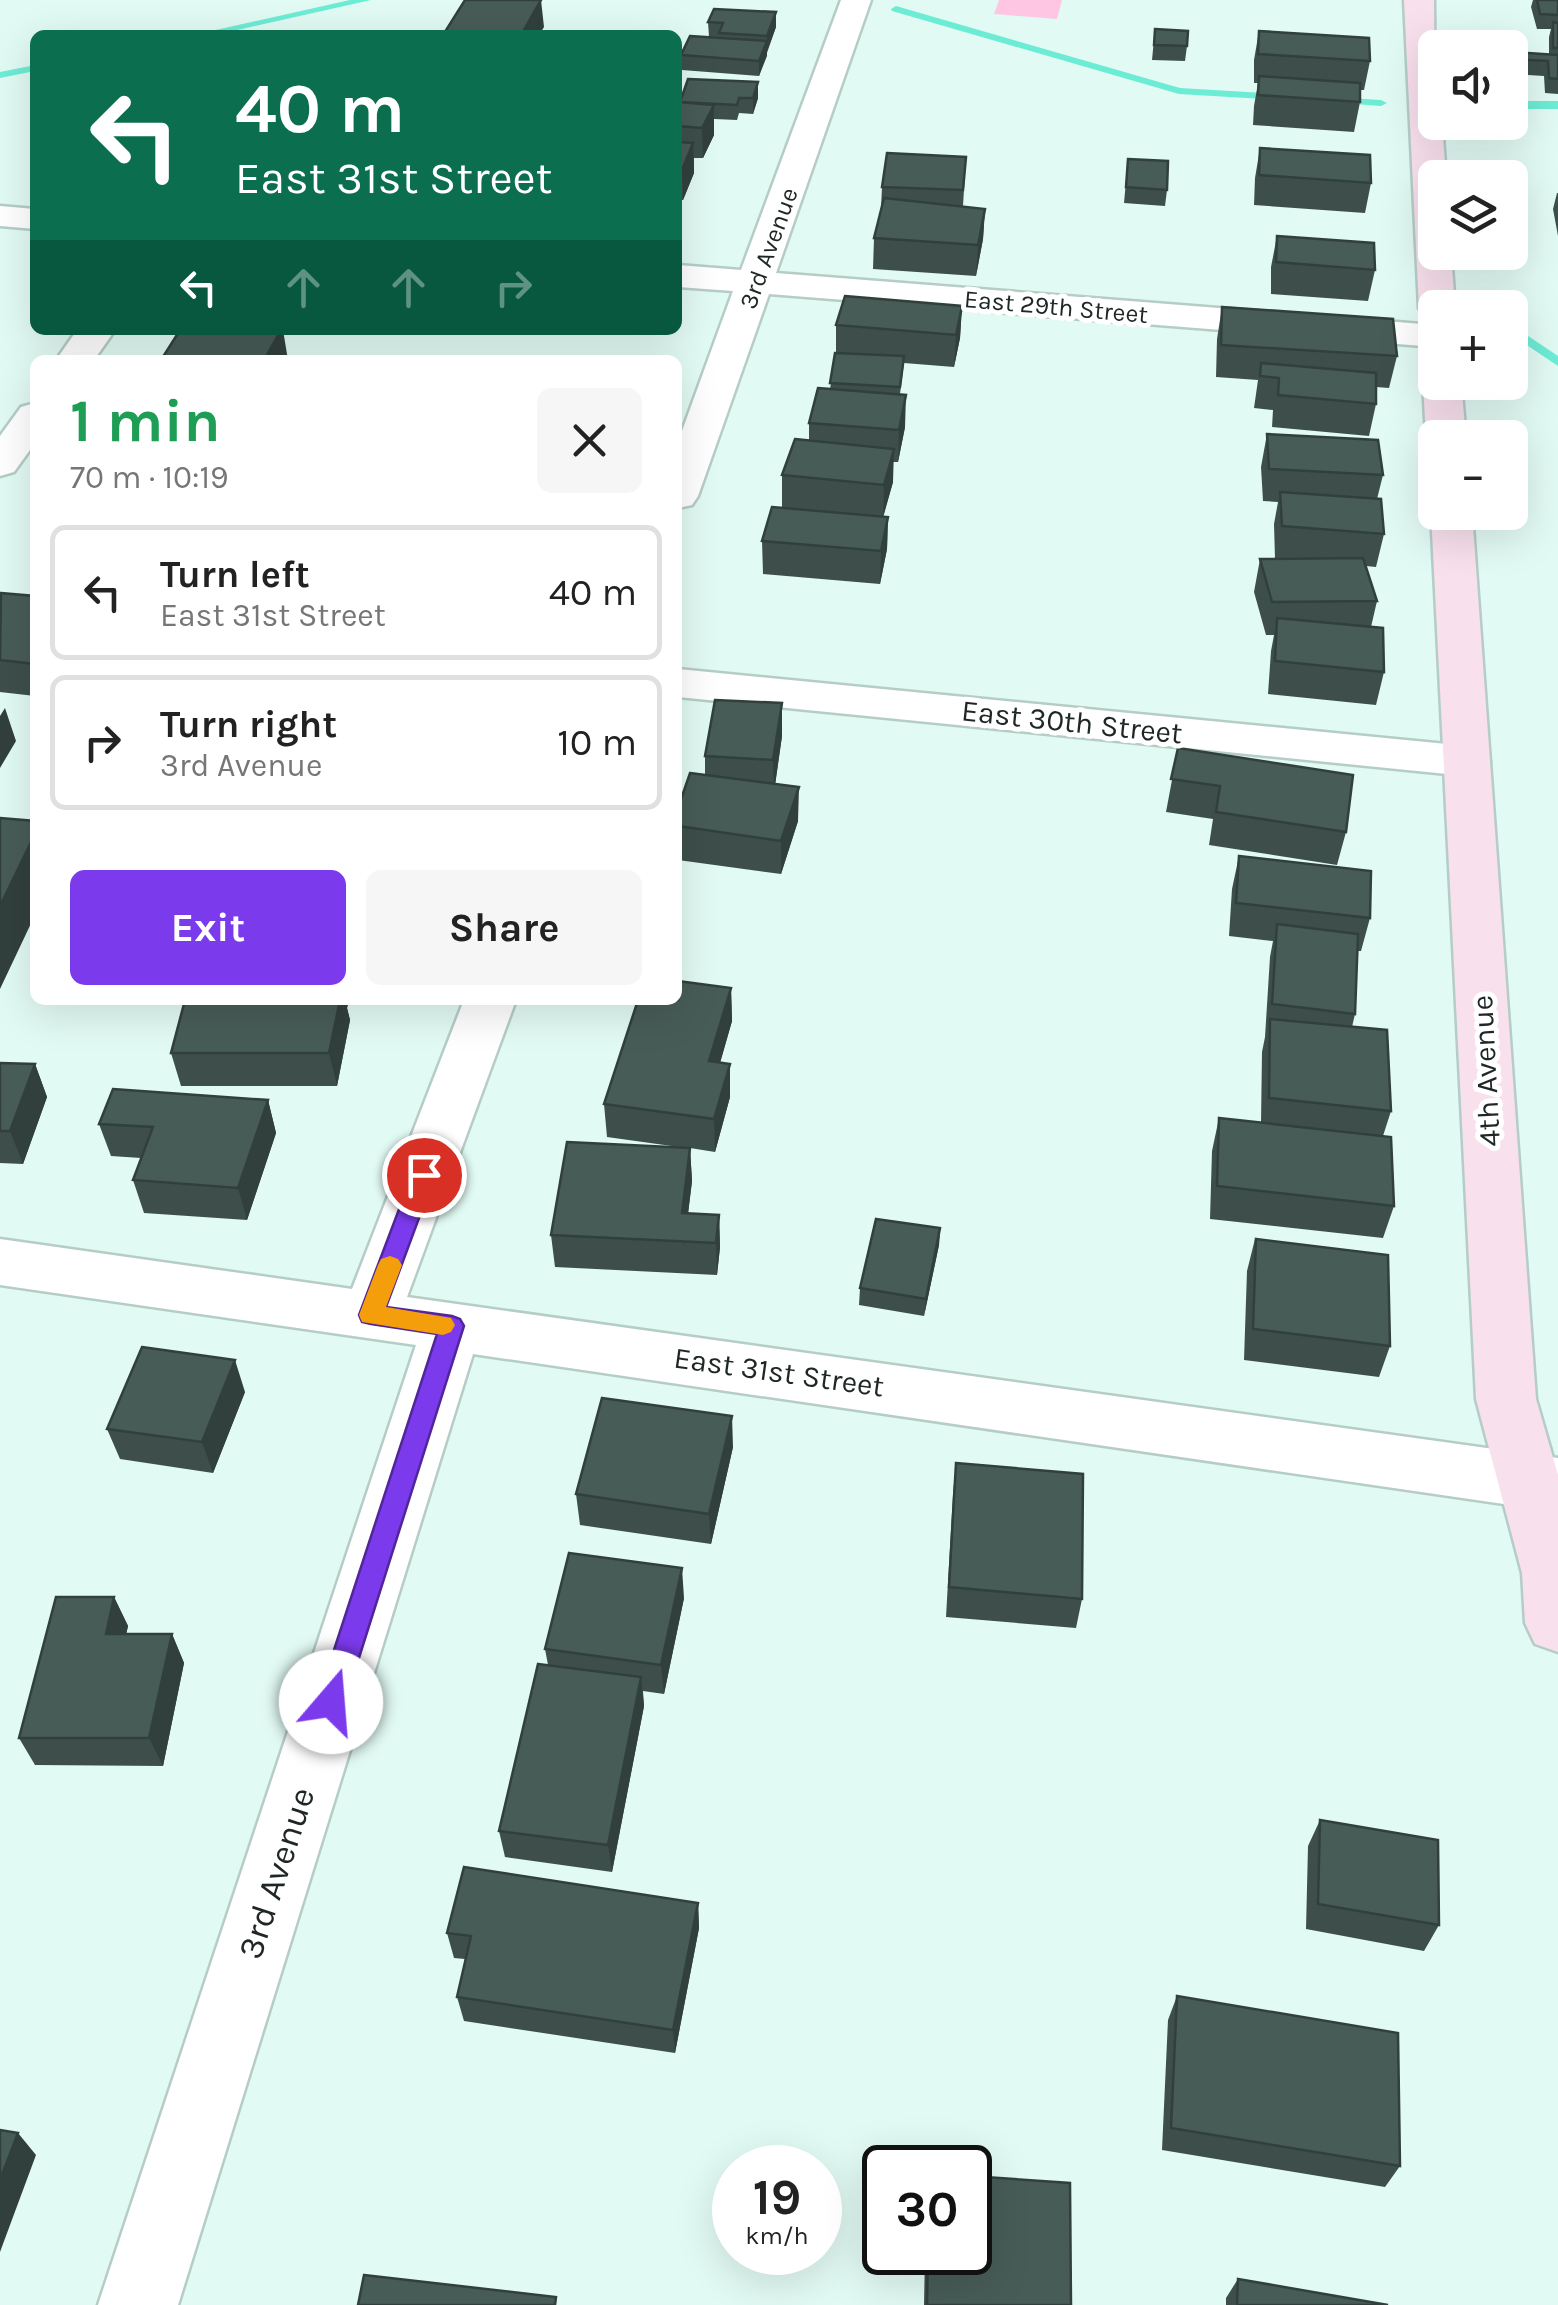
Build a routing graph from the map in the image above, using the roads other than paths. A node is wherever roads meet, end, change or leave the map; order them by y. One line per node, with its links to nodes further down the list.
1 (856, 0): 6 (street, 3rd Avenue)
2 (1419, 0): 7 (main road)
3 (0, 216): 4 (street)
4 (30, 219)
5 (682, 276): 6 (street, East 29th Street)
6 (756, 282): 8 (street, East 29th Street); 11 (street, 3rd Avenue)
7 (1436, 290)
8 (1418, 335)
9 (30, 423): 10 (street)
10 (0, 464)
11 (682, 485)
12 (1452, 530): 14 (main road, 4th Avenue)
13 (682, 683): 14 (street, East 30th Street)
14 (1468, 761): 19 (main road, 4th Avenue)
15 (488, 1005): 17 (street)
16 (0, 1262): 17 (street, East 31st Street)
17 (371, 1315): 18 (street, East 31st Street)
18 (452, 1326): 19 (street, East 31st Street); 21 (street, 3rd Avenue)
19 (1544, 1482): 20 (main road, 4th Avenue)
20 (1558, 1624)
21 (138, 2305)

